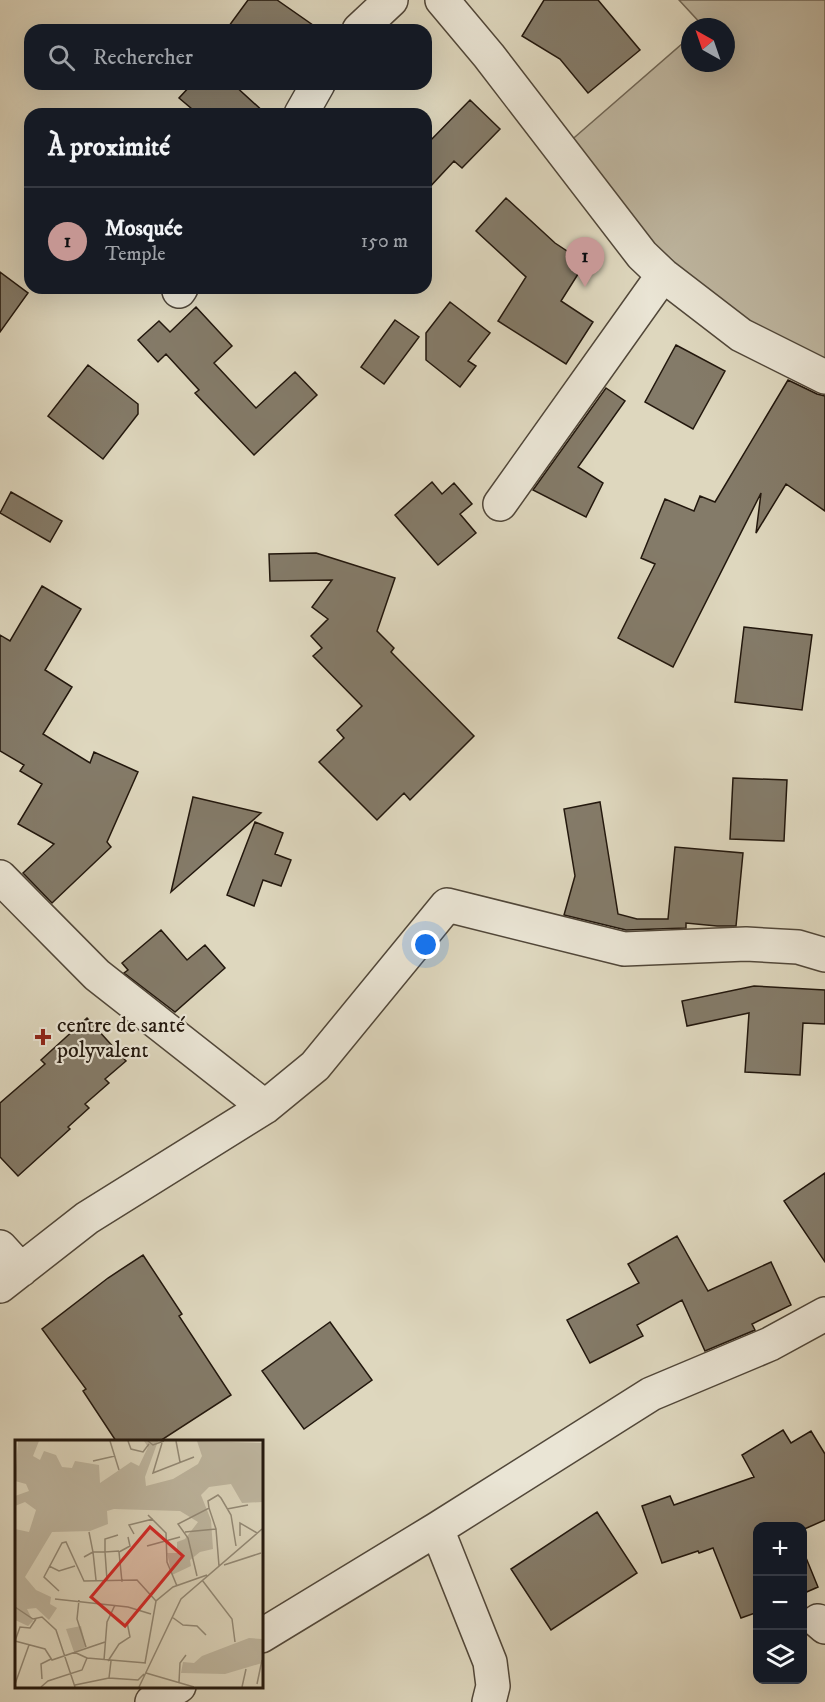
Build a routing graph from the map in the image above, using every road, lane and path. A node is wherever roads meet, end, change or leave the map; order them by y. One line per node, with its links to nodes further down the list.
1 (391, 0): 3 (street)
2 (442, 0): 6 (street)
3 (365, 24)
4 (315, 90): 5 (street)
5 (304, 108)
6 (663, 275): 7 (street); 8 (street)
7 (825, 377)
8 (500, 504)
9 (0, 876): 11 (street)
10 (825, 955): 11 (street)
11 (265, 1107): 12 (street)
12 (7, 1268)
13 (825, 1314): 14 (street)
14 (437, 1529): 15 (street); 18 (street)
15 (262, 1635)
16 (177, 1687): 17 (street)
17 (152, 1702)
18 (489, 1702)

